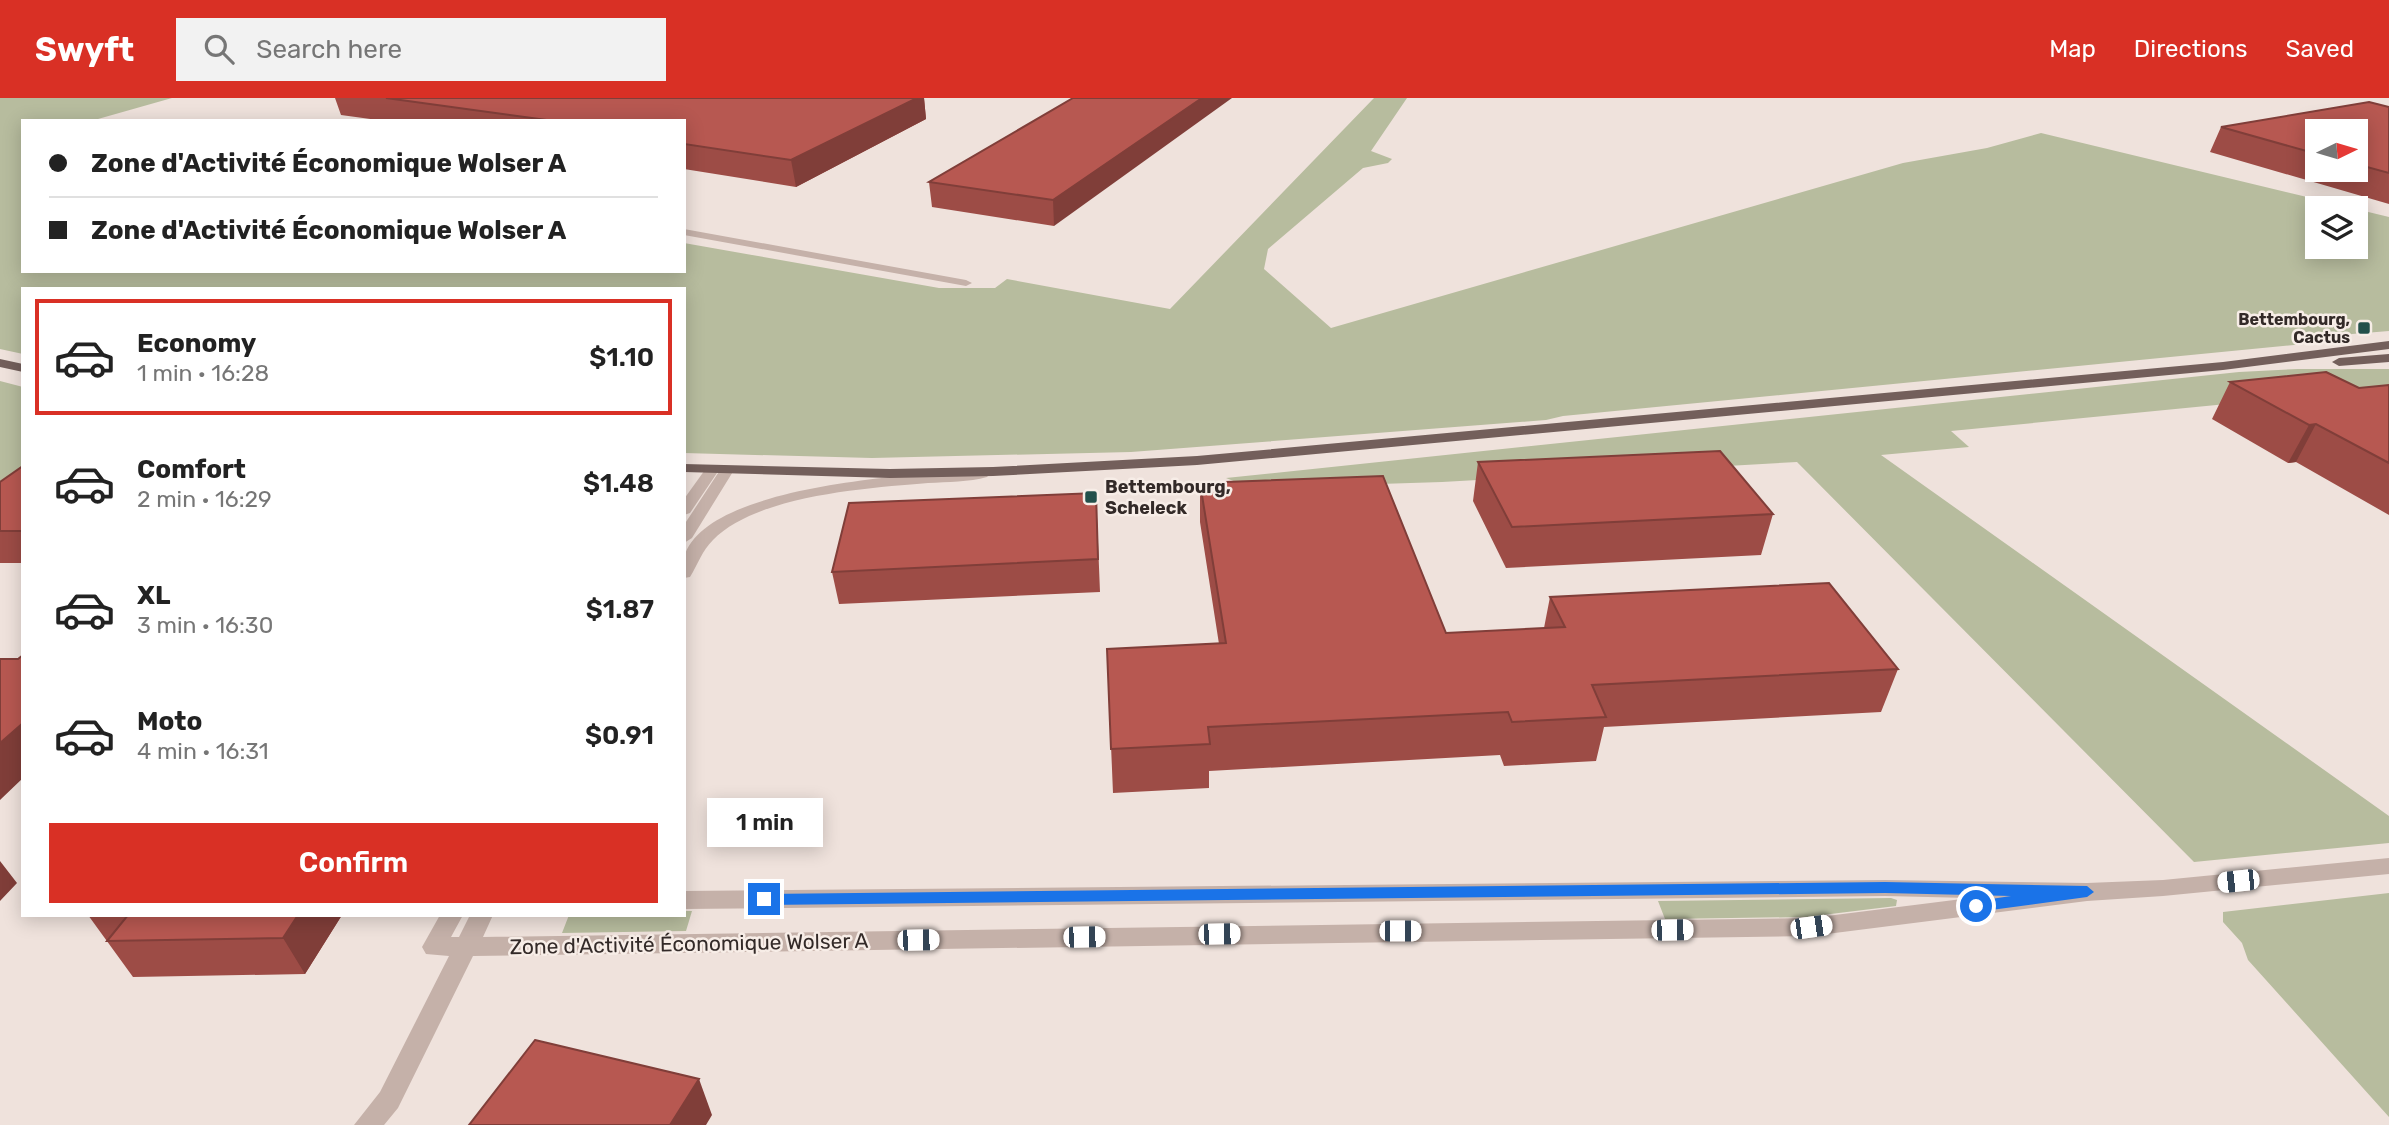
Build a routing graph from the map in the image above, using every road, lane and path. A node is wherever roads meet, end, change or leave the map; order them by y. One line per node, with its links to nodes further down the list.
1 (686, 232): 2 (street)
2 (966, 283)
3 (2389, 345): 6 (main road)
4 (2389, 358): 6 (main road)
5 (0, 363): 7 (main road)
6 (2223, 366): 10 (main road)
7 (21, 368)
8 (686, 468): 9 (main road)
9 (719, 470): 10 (main road); 11 (street); 12 (street)
10 (982, 474): 13 (street)
11 (686, 508)
12 (686, 534)
13 (686, 569)
14 (2389, 866): 15 (street, Zone d'Activité Économique Wolser A)
15 (2087, 892): 16 (street, Zone d'Activité Économique Wolser A); 19 (street, Zone d'Activité Économique Wolser A)
16 (686, 900)
17 (451, 917): 19 (street, Zone d'Activité Économique Wolser A)
18 (481, 917): 19 (street)
19 (465, 947): 20 (street)
20 (367, 1125)

